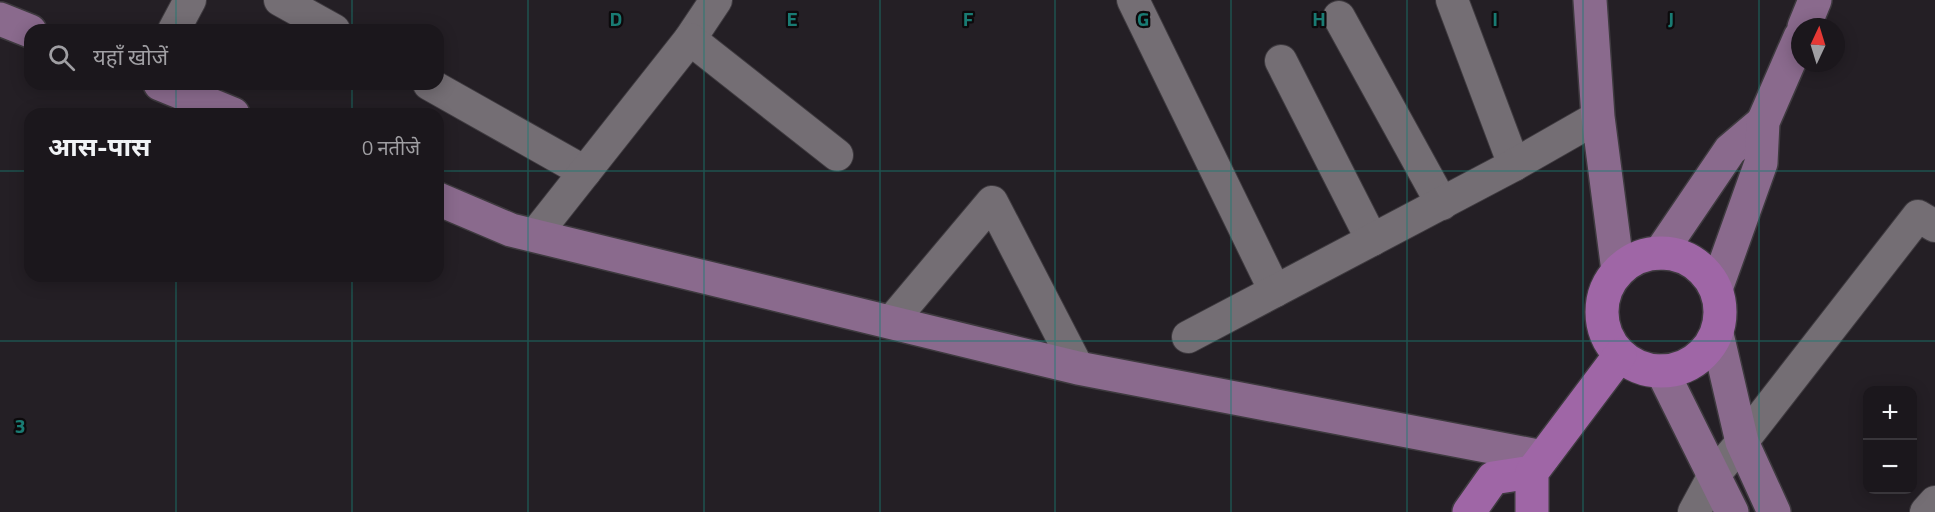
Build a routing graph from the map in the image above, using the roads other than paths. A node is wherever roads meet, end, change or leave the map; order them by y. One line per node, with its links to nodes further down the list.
1 (190, 0): 11 (street)
2 (280, 0): 12 (street)
3 (716, 0): 14 (street)
4 (1133, 0): 33 (street)
5 (1452, 0): 23 (street)
6 (1590, 0): 20 (street)
7 (1815, 0): 9 (street)
8 (1339, 17): 26 (street)
9 (1808, 18)
10 (0, 19): 13 (street)
11 (177, 24)
12 (323, 24)
13 (24, 29)
14 (690, 39): 22 (street); 24 (street)
15 (1791, 58): 21 (street)
16 (1281, 61): 29 (street)
17 (174, 90): 19 (street)
18 (440, 90): 24 (street)
19 (218, 108)
20 (1598, 117): 23 (street); 31 (street)
21 (1764, 122): 30 (street); 32 (street)
22 (837, 155)
23 (1514, 165): 26 (street)
24 (585, 172): 28 (street)
25 (444, 202): 28 (street)
26 (1442, 204): 29 (street)
27 (1935, 226): 40 (street)
28 (535, 235): 34 (street)
29 (1372, 240): 33 (street)
30 (1660, 253): 31 (main road); 32 (main road)
31 (1618, 271): 37 (main road)
32 (1716, 289): 35 (main road)
33 (1275, 291): 36 (street)
34 (891, 322): 38 (street); 38 (street)
35 (1717, 334): 39 (main road); 40 (street)
36 (1188, 337)
37 (1620, 355): 39 (main road); 41 (main road)
38 (1078, 368): 41 (street)
39 (1662, 371): 42 (street)
40 (1742, 442): 42 (street); 48 (street)
41 (1538, 464): 44 (main road); 45 (main road)
42 (1714, 475): 46 (street); 47 (street)
43 (1935, 502): 49 (street)
44 (1469, 512)
45 (1532, 512)
46 (1694, 512)
47 (1732, 512)
48 (1774, 512)
49 (1926, 512)

